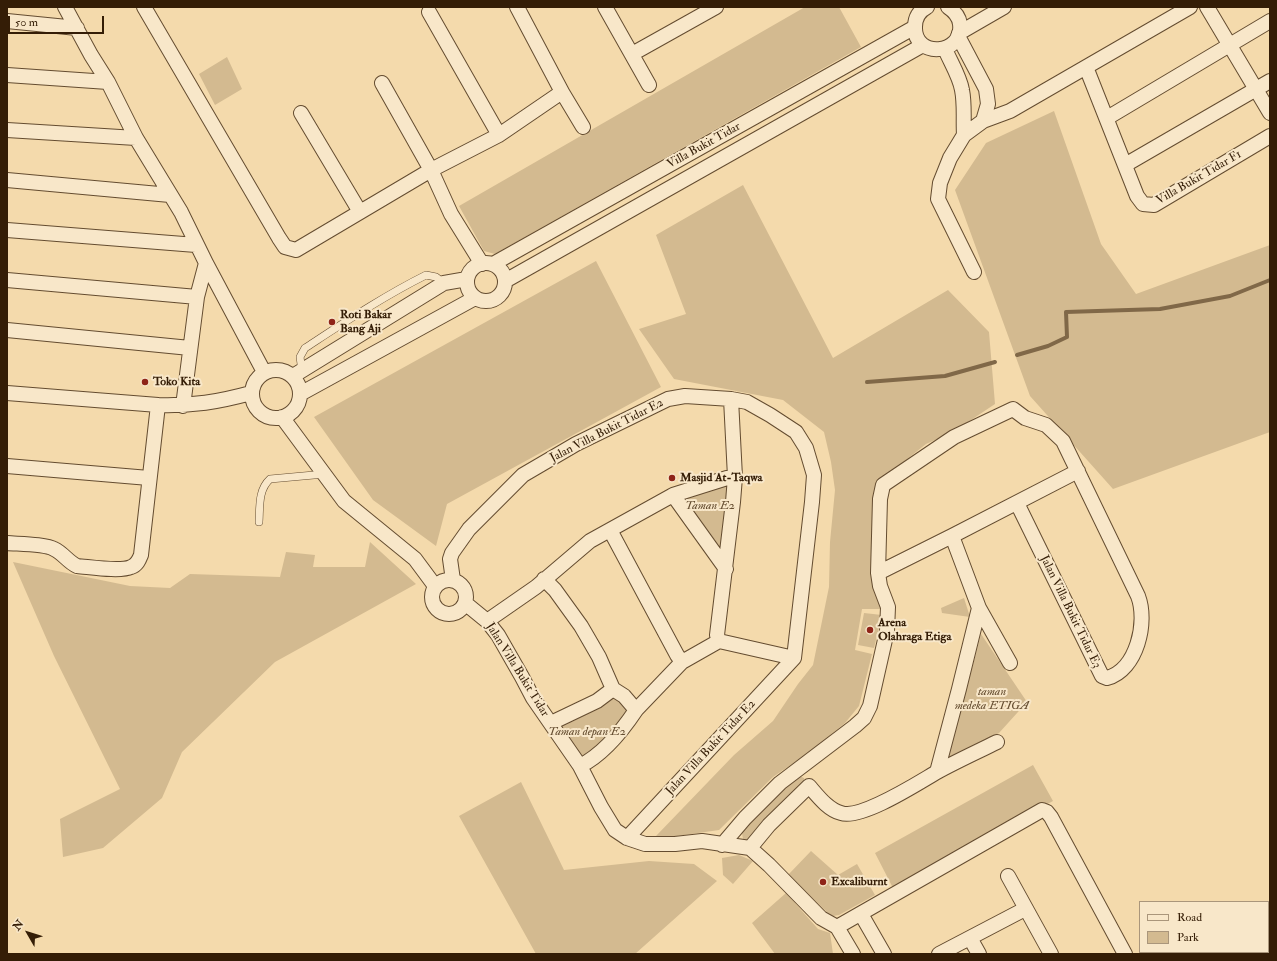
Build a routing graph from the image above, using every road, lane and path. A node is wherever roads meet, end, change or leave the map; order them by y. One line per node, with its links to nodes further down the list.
1 (65, 7): 15 (street)
2 (144, 7): 44 (street)
3 (517, 7): 28 (street)
4 (605, 7): 20 (street)
5 (716, 7): 20 (street)
6 (949, 7): 16 (street)
7 (1004, 7): 16 (street)
8 (1190, 7): 21 (street)
9 (1207, 7): 18 (street)
10 (922, 8): 14 (street)
11 (429, 12): 36 (street)
12 (7, 21): 15 (street)
13 (1270, 21): 18 (street)
14 (915, 27): 17 (street); 48 (street, Villa Bukit Tidar)
15 (77, 28): 24 (street)
16 (959, 35): 19 (street); 33 (street)
17 (923, 45): 19 (street); 52 (street, Villa Bukit Tidar)
18 (1230, 45): 27 (street); 31 (street)
19 (944, 49): 32 (street)
20 (632, 54): 26 (street)
21 (1086, 67): 31 (street, Villa Bukit Tidar F1); 33 (street)
22 (7, 75): 24 (street)
23 (1270, 81): 27 (street)
24 (108, 82): 39 (street)
25 (382, 83): 41 (street)
26 (649, 85)
27 (1256, 90): 30 (street); 40 (street)
28 (562, 92): 34 (street); 36 (street)
29 (301, 113): 44 (street)
30 (1270, 113)
31 (1107, 118): 40 (street, Villa Bukit Tidar F1)
32 (963, 120): 33 (street); 37 (street)
33 (983, 121): 37 (street)
34 (583, 127)
35 (7, 130): 39 (street)
36 (499, 135): 41 (street)
37 (964, 135): 49 (street)
38 (1270, 136): 40 (street, Villa Bukit Tidar F1)
39 (136, 138): 43 (street)
40 (1125, 165)
41 (431, 170): 44 (street); 48 (street)
42 (7, 180): 43 (street)
43 (170, 195): 46 (street)
44 (360, 212)
45 (7, 230): 46 (street)
46 (196, 245): 47 (street)
47 (206, 262): 54 (street); 58 (street)
48 (487, 264): 50 (street); 52 (street)
49 (974, 272)
50 (467, 278): 53 (street); 55 (street)
51 (7, 280): 54 (street)
52 (505, 281): 55 (street)
53 (444, 283): 59 (street); 59 (lane)
54 (197, 297): 57 (street)
55 (475, 298): 62 (street)
56 (7, 330): 57 (street)
57 (190, 348): 65 (street)
58 (264, 372): 59 (street); 61 (street)
59 (298, 374): 62 (street)
60 (7, 393): 64 (street)
61 (251, 393): 65 (street); 66 (street)
62 (300, 394): 66 (street)
63 (731, 399): 70 (street); 81 (street, Jalan Villa Bukit Tidar E2); 87 (street, Jalan Villa Bukit Tidar E2)
64 (158, 405): 65 (street); 71 (street)
65 (183, 406)
66 (282, 417): 69 (street)
67 (7, 466): 71 (street)
68 (1078, 471): 73 (street); 73 (street, Jalan Villa Bukit Tidar E3); 79 (street, Jalan Villa Bukit Tidar E3)
69 (325, 474): 74 (lane); 82 (street)
70 (735, 477): 72 (street); 78 (street)
71 (149, 478): 77 (street)
72 (673, 495): 75 (street); 78 (street)
73 (1017, 503): 76 (street)
74 (259, 522)
75 (610, 530): 80 (street); 88 (street)
76 (952, 536): 79 (street); 84 (street)
77 (7, 543)
78 (726, 569): 86 (street)
79 (878, 573): 94 (street, Jalan Villa Bukit Tidar E3)
80 (544, 579): 85 (street); 90 (street)
81 (453, 580): 82 (street); 83 (street)
82 (431, 592): 83 (street)
83 (465, 603): 85 (street, Jalan Villa Bukit Tidar)
84 (979, 608): 89 (street); 96 (street)
85 (487, 621): 92 (street, Jalan Villa Bukit Tidar)
86 (719, 641): 87 (street); 88 (street)
87 (794, 658): 98 (street, Jalan Villa Bukit Tidar E2)
88 (682, 662): 91 (street)
89 (1010, 663)
90 (612, 688): 91 (street); 92 (street)
91 (636, 710): 95 (street)
92 (551, 723): 95 (street, Jalan Villa Bukit Tidar)
93 (997, 742): 96 (street)
94 (805, 764): 97 (street); 99 (street, Jalan Villa Bukit Tidar E3)
95 (580, 766): 98 (street, Jalan Villa Bukit Tidar)
96 (937, 772): 97 (street)
97 (808, 786): 100 (street)
98 (627, 838): 99 (street, Jalan Villa Bukit Tidar)
99 (722, 845): 100 (street, Jalan Villa Bukit Tidar)
100 (750, 848): 104 (street)
101 (1008, 876): 102 (street)
102 (1025, 909): 105 (street); 110 (street)
103 (861, 914): 104 (street); 107 (street); 111 (street)
104 (837, 927): 106 (street)
105 (970, 938): 108 (street); 109 (street)
106 (853, 954)
107 (884, 954)
108 (939, 954)
109 (979, 954)
110 (1051, 954)
111 (1125, 954)

